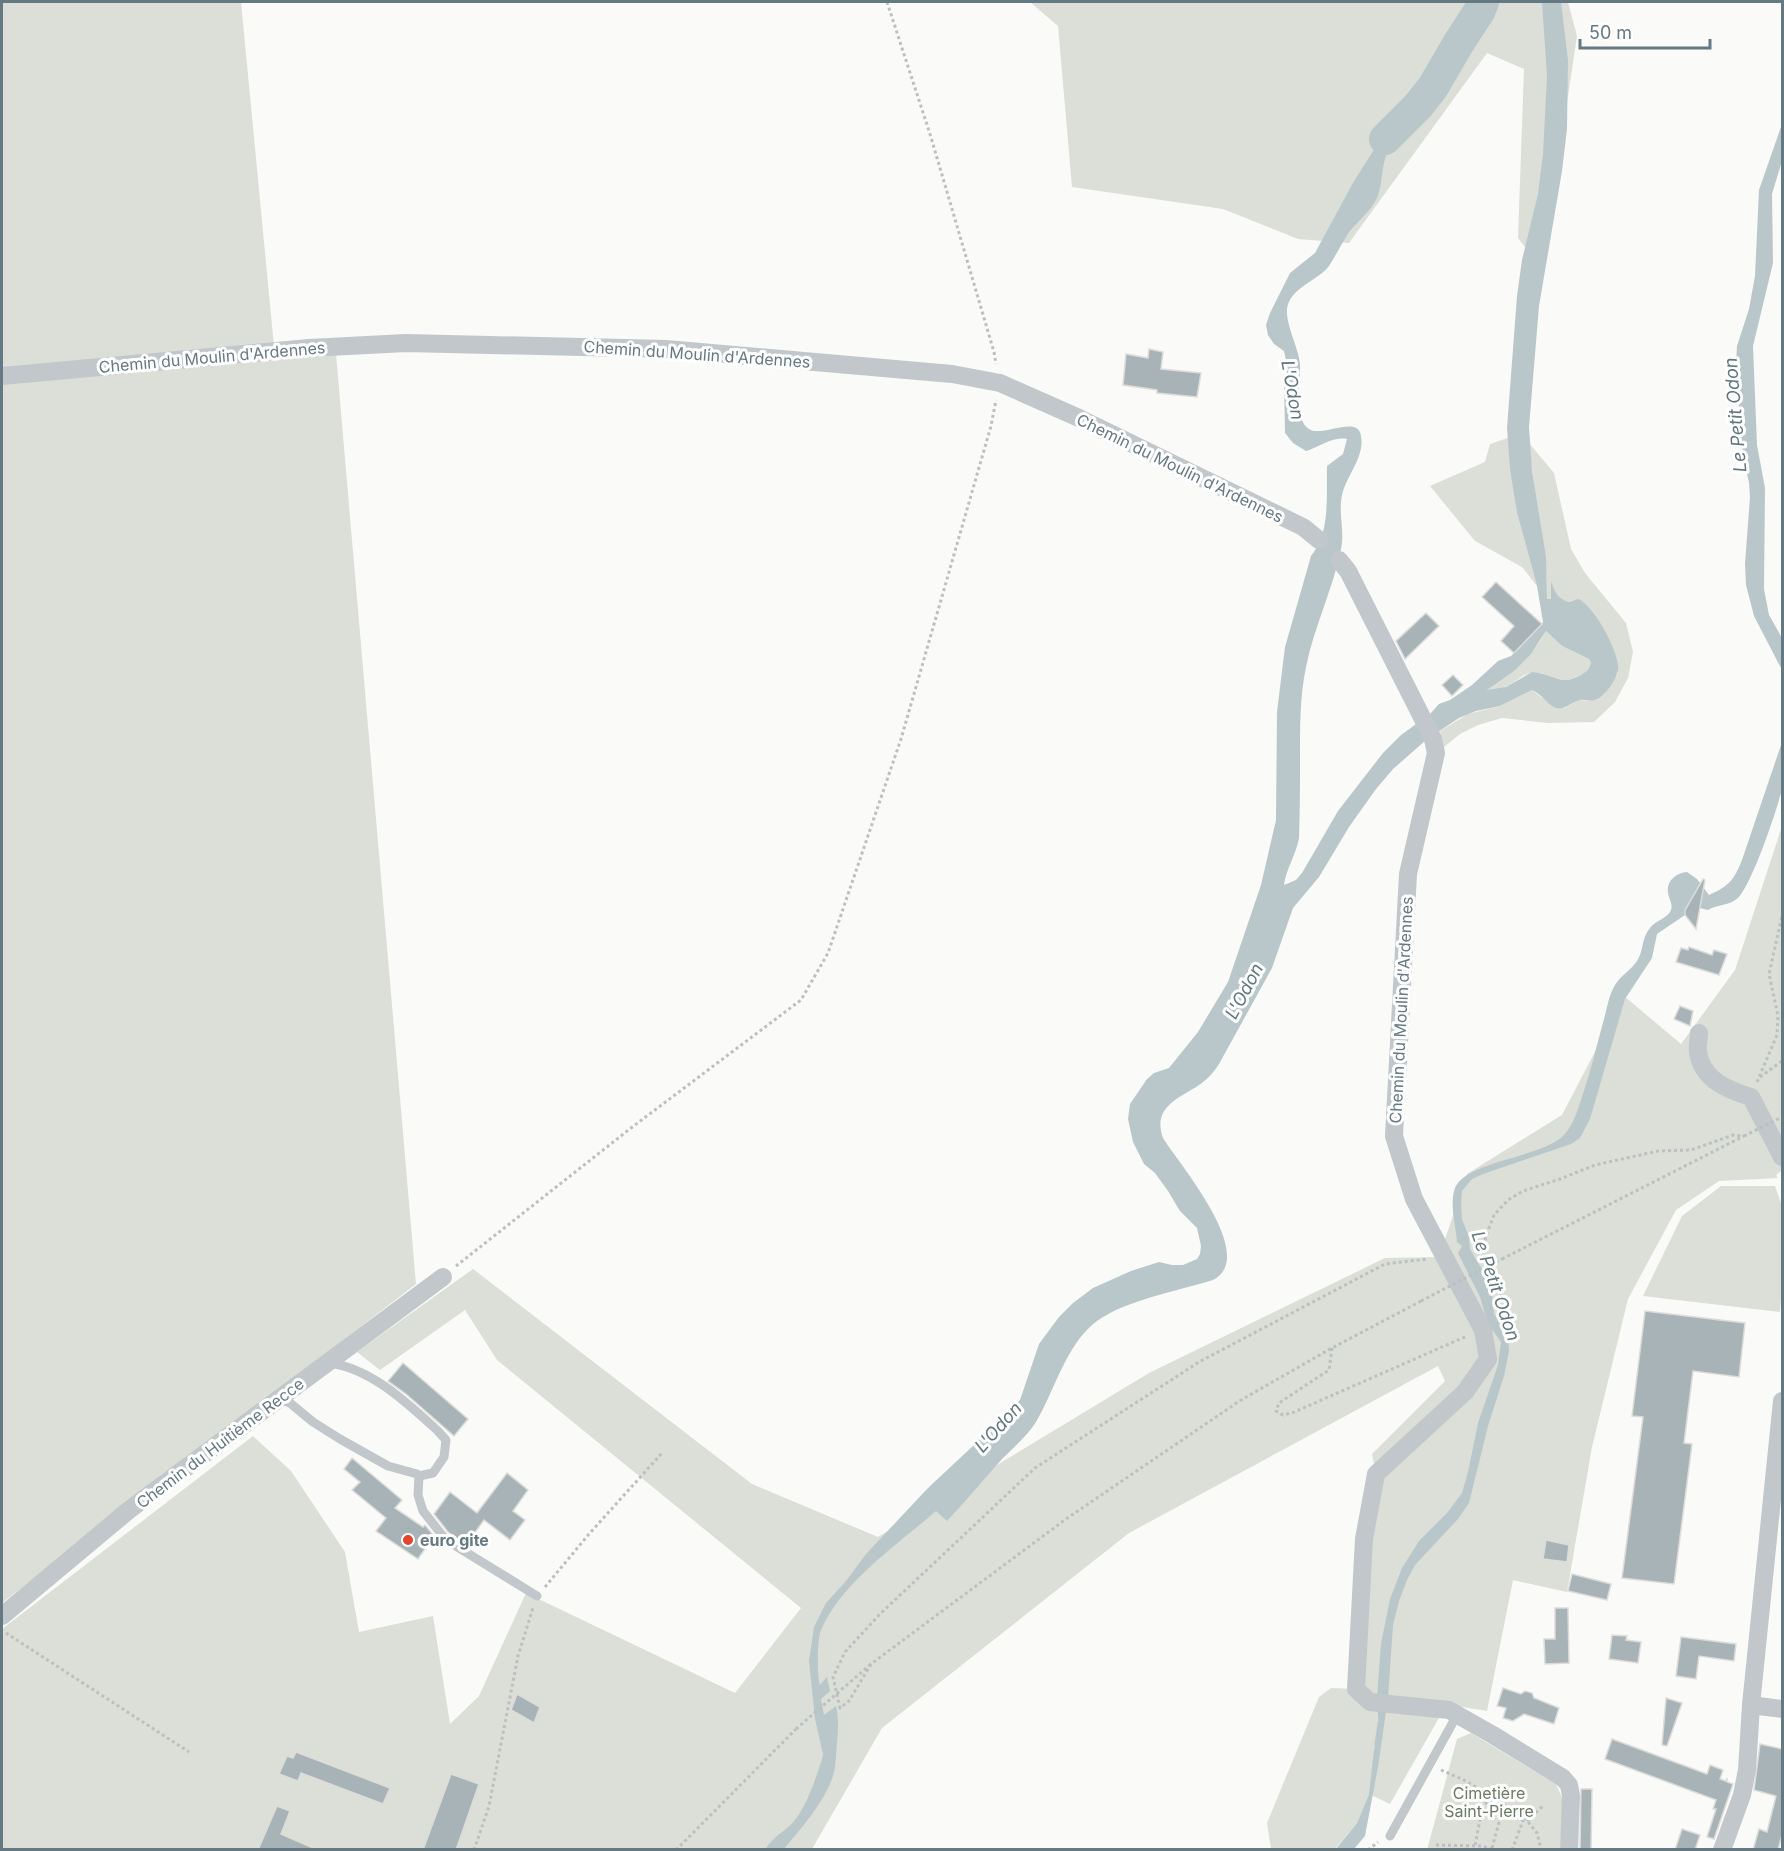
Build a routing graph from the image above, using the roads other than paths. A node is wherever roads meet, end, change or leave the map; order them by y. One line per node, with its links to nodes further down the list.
1 (2, 376): 2 (street, Chemin du Moulin d'Ardennes)
2 (1319, 540)
3 (1340, 560): 15 (street, Chemin du Moulin d'Ardennes)
4 (1699, 1033): 5 (street)
5 (1782, 1157)
6 (443, 1276): 7 (street, Chemin du Huitième Recce)
7 (330, 1362): 8 (street, Chemin du Huitième Recce); 10 (lane)
8 (279, 1399): 10 (lane); 12 (street, Chemin du Huitième Recce)
9 (1782, 1401): 13 (street)
10 (419, 1476): 11 (lane)
11 (537, 1596)
12 (2, 1616)
13 (1751, 1705): 14 (street); 18 (street)
14 (1782, 1709)
15 (1457, 1715): 16 (lane); 17 (street, Chemin du Moulin d'Ardennes)
16 (1390, 1836)
17 (1569, 1850)
18 (1722, 1850)

